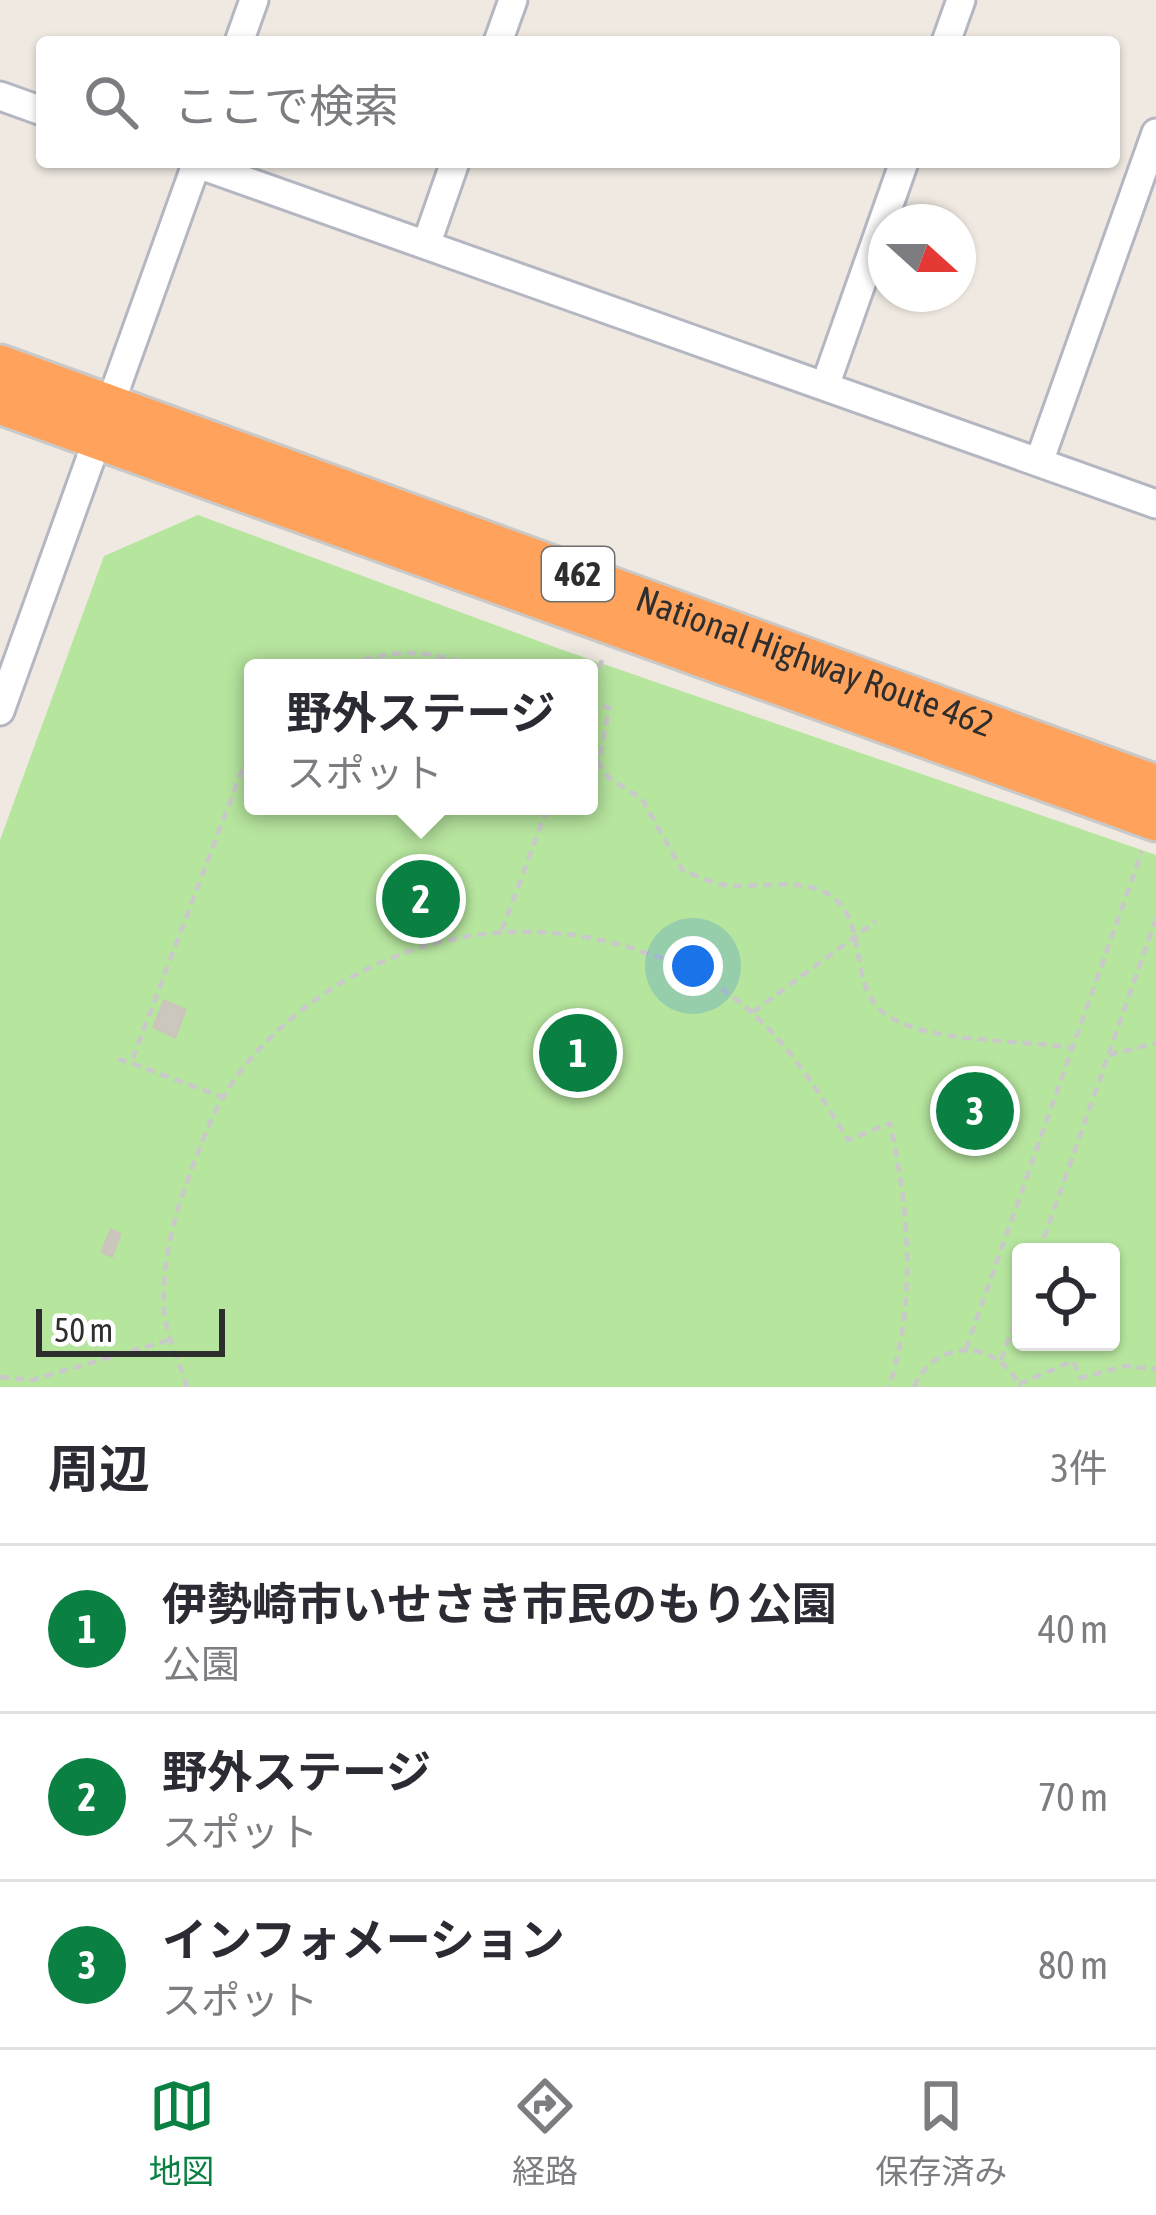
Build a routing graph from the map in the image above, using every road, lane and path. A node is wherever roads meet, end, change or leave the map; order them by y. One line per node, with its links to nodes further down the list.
1 (254, 0): 4 (street)
2 (513, 0): 5 (street)
3 (961, 0): 6 (street)
4 (241, 36)
5 (500, 36)
6 (948, 36)
7 (0, 96): 8 (street)
8 (36, 109)
9 (1156, 133): 19 (street)
10 (193, 168): 18 (street)
11 (212, 168): 14 (street)
12 (453, 168): 14 (street)
13 (902, 168): 16 (street)
14 (426, 245): 16 (street)
15 (0, 365): 18 (highway, National Highway Route 462 / 462)
16 (825, 386): 19 (street)
17 (0, 404): 18 (highway, National Highway Route 462 / 462)
18 (104, 421): 26 (street); 28 (highway, National Highway Route 462 / 462); 30 (highway, National Highway Route 462 / 462)
19 (1039, 462): 20 (street)
20 (1156, 504)
21 (606, 650): 24 (path)
22 (364, 659): 23 (path)
23 (447, 659)
24 (598, 673)
25 (598, 702): 34 (path)
26 (0, 711)
27 (244, 765): 40 (path)
28 (1156, 785)
29 (545, 815): 33 (path)
30 (1151, 831): 37 (path)
31 (1156, 919): 38 (path)
32 (876, 921): 34 (path)
33 (502, 932): 35 (path); 41 (path)
34 (858, 932): 35 (path); 37 (path)
35 (753, 1012): 51 (path)
36 (1156, 1043): 38 (path)
37 (1072, 1048): 45 (path)
38 (1108, 1055): 42 (path)
39 (118, 1058): 40 (path)
40 (130, 1063): 41 (path)
41 (225, 1098): 44 (path)
42 (1042, 1243)
43 (1012, 1329): 46 (path)
44 (173, 1339): 48 (path); 50 (path)
45 (966, 1348): 46 (path); 52 (path)
46 (1001, 1360): 49 (path)
47 (1156, 1369): 49 (path)
48 (0, 1377)
49 (1020, 1386)
50 (187, 1387)
51 (890, 1387)
52 (914, 1387)

